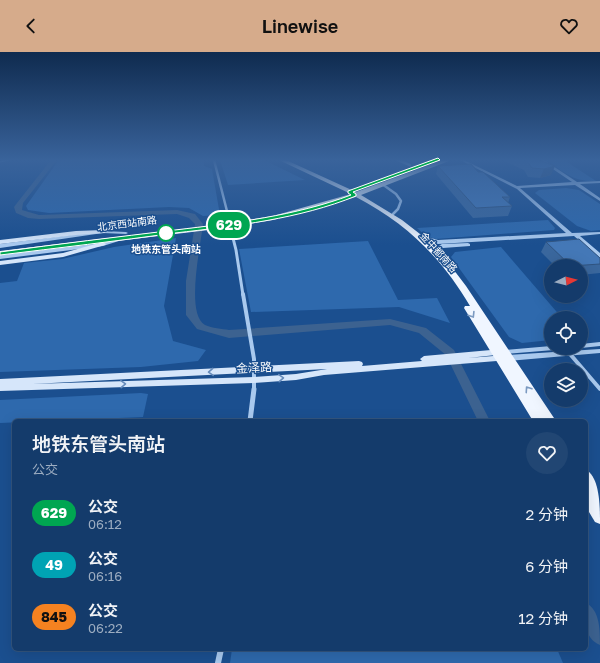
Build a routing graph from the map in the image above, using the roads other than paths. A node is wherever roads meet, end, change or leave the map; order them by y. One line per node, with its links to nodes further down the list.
1 (520, 188): 16 (street)
2 (221, 189): 12 (street)
3 (336, 189): 9 (main road)
4 (337, 189): 9 (main road)
5 (366, 189): 9 (main road, 北京西站南路)
6 (369, 189): 9 (main road, 北京西站南路)
7 (388, 189): 11 (street)
8 (583, 189): 10 (street)
9 (350, 195): 12 (main road, 北京西站南路); 33 (main road)
10 (600, 200)
11 (393, 214)
12 (229, 223): 15 (main road, 北京西站南路); 36 (street)
13 (102, 232): 15 (street); 18 (main road); 20 (street)
14 (600, 234): 16 (street)
15 (125, 235): 19 (street); 20 (main road, 北京西站南路); 22 (main road, 北京西站南路)
16 (575, 236): 17 (street); 21 (street); 23 (street); 25 (street)
17 (425, 238)
18 (0, 242)
19 (103, 244): 24 (street); 26 (main road)
20 (0, 247)
21 (439, 248)
22 (0, 253)
23 (600, 256)
24 (0, 257)
25 (600, 261)
26 (0, 263)
27 (600, 344): 28 (street)
28 (588, 345)
29 (544, 349): 33 (street)
30 (600, 351): 31 (street)
31 (588, 352)
32 (544, 354): 33 (street)
33 (501, 355): 35 (main road, 金泽路); 42 (main road); 43 (main road, one-way to 33)
34 (571, 355): 40 (street)
35 (433, 361): 36 (main road, 金泽路); 37 (main road, 金泽路, one-way to 35)
36 (254, 370): 37 (street); 38 (main road, 金泽路, one-way to 38)
37 (254, 380): 39 (main road, 金泽路, one-way to 37); 41 (street)
38 (0, 382)
39 (0, 388)
40 (600, 389)
41 (250, 419)
42 (538, 419)
43 (549, 419)
44 (588, 479): 45 (main road)
45 (600, 497)
46 (588, 498): 47 (main road)
47 (600, 517)
48 (220, 651): 49 (street)
49 (218, 663)

